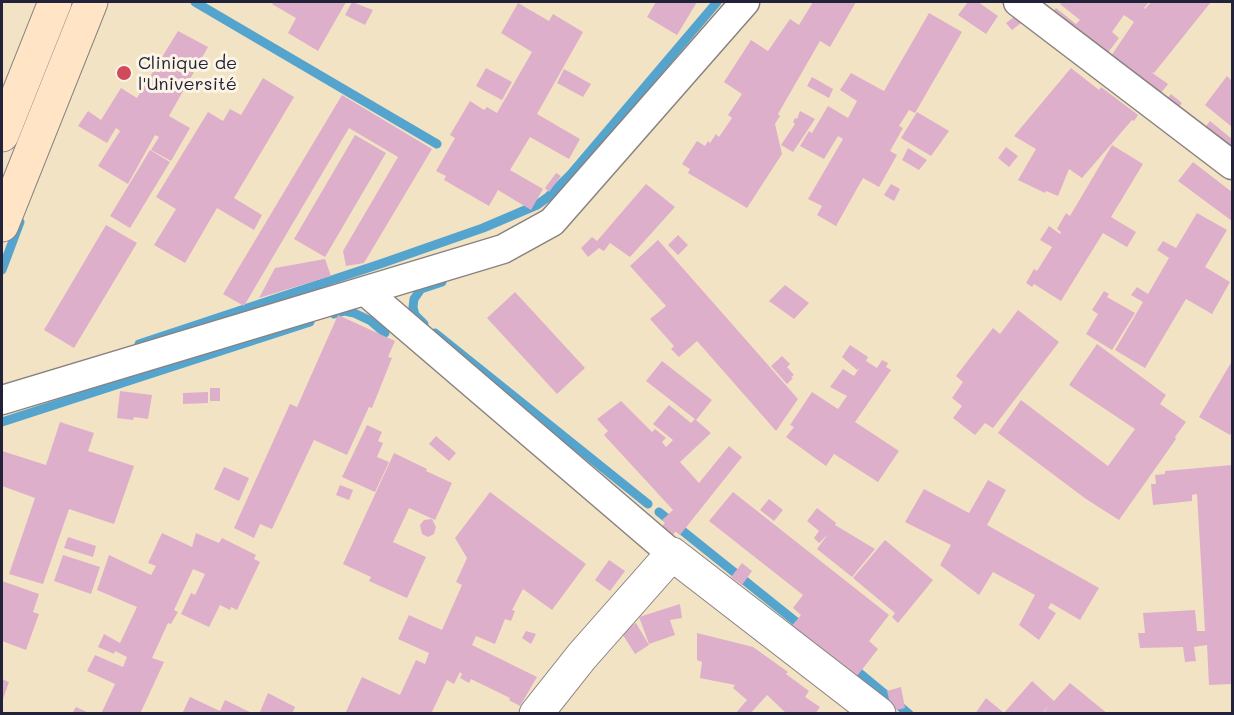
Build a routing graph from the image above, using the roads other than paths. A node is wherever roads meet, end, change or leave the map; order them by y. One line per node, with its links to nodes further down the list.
1 (55, 2): 5 (main road)
2 (91, 2): 7 (main road)
3 (745, 2): 8 (street)
4 (1018, 2): 6 (street)
5 (2, 135)
6 (1233, 165)
7 (2, 225)
8 (365, 291): 9 (street); 10 (street)
9 (2, 400)
10 (672, 554): 11 (street); 12 (street)
11 (536, 714)
12 (879, 714)

